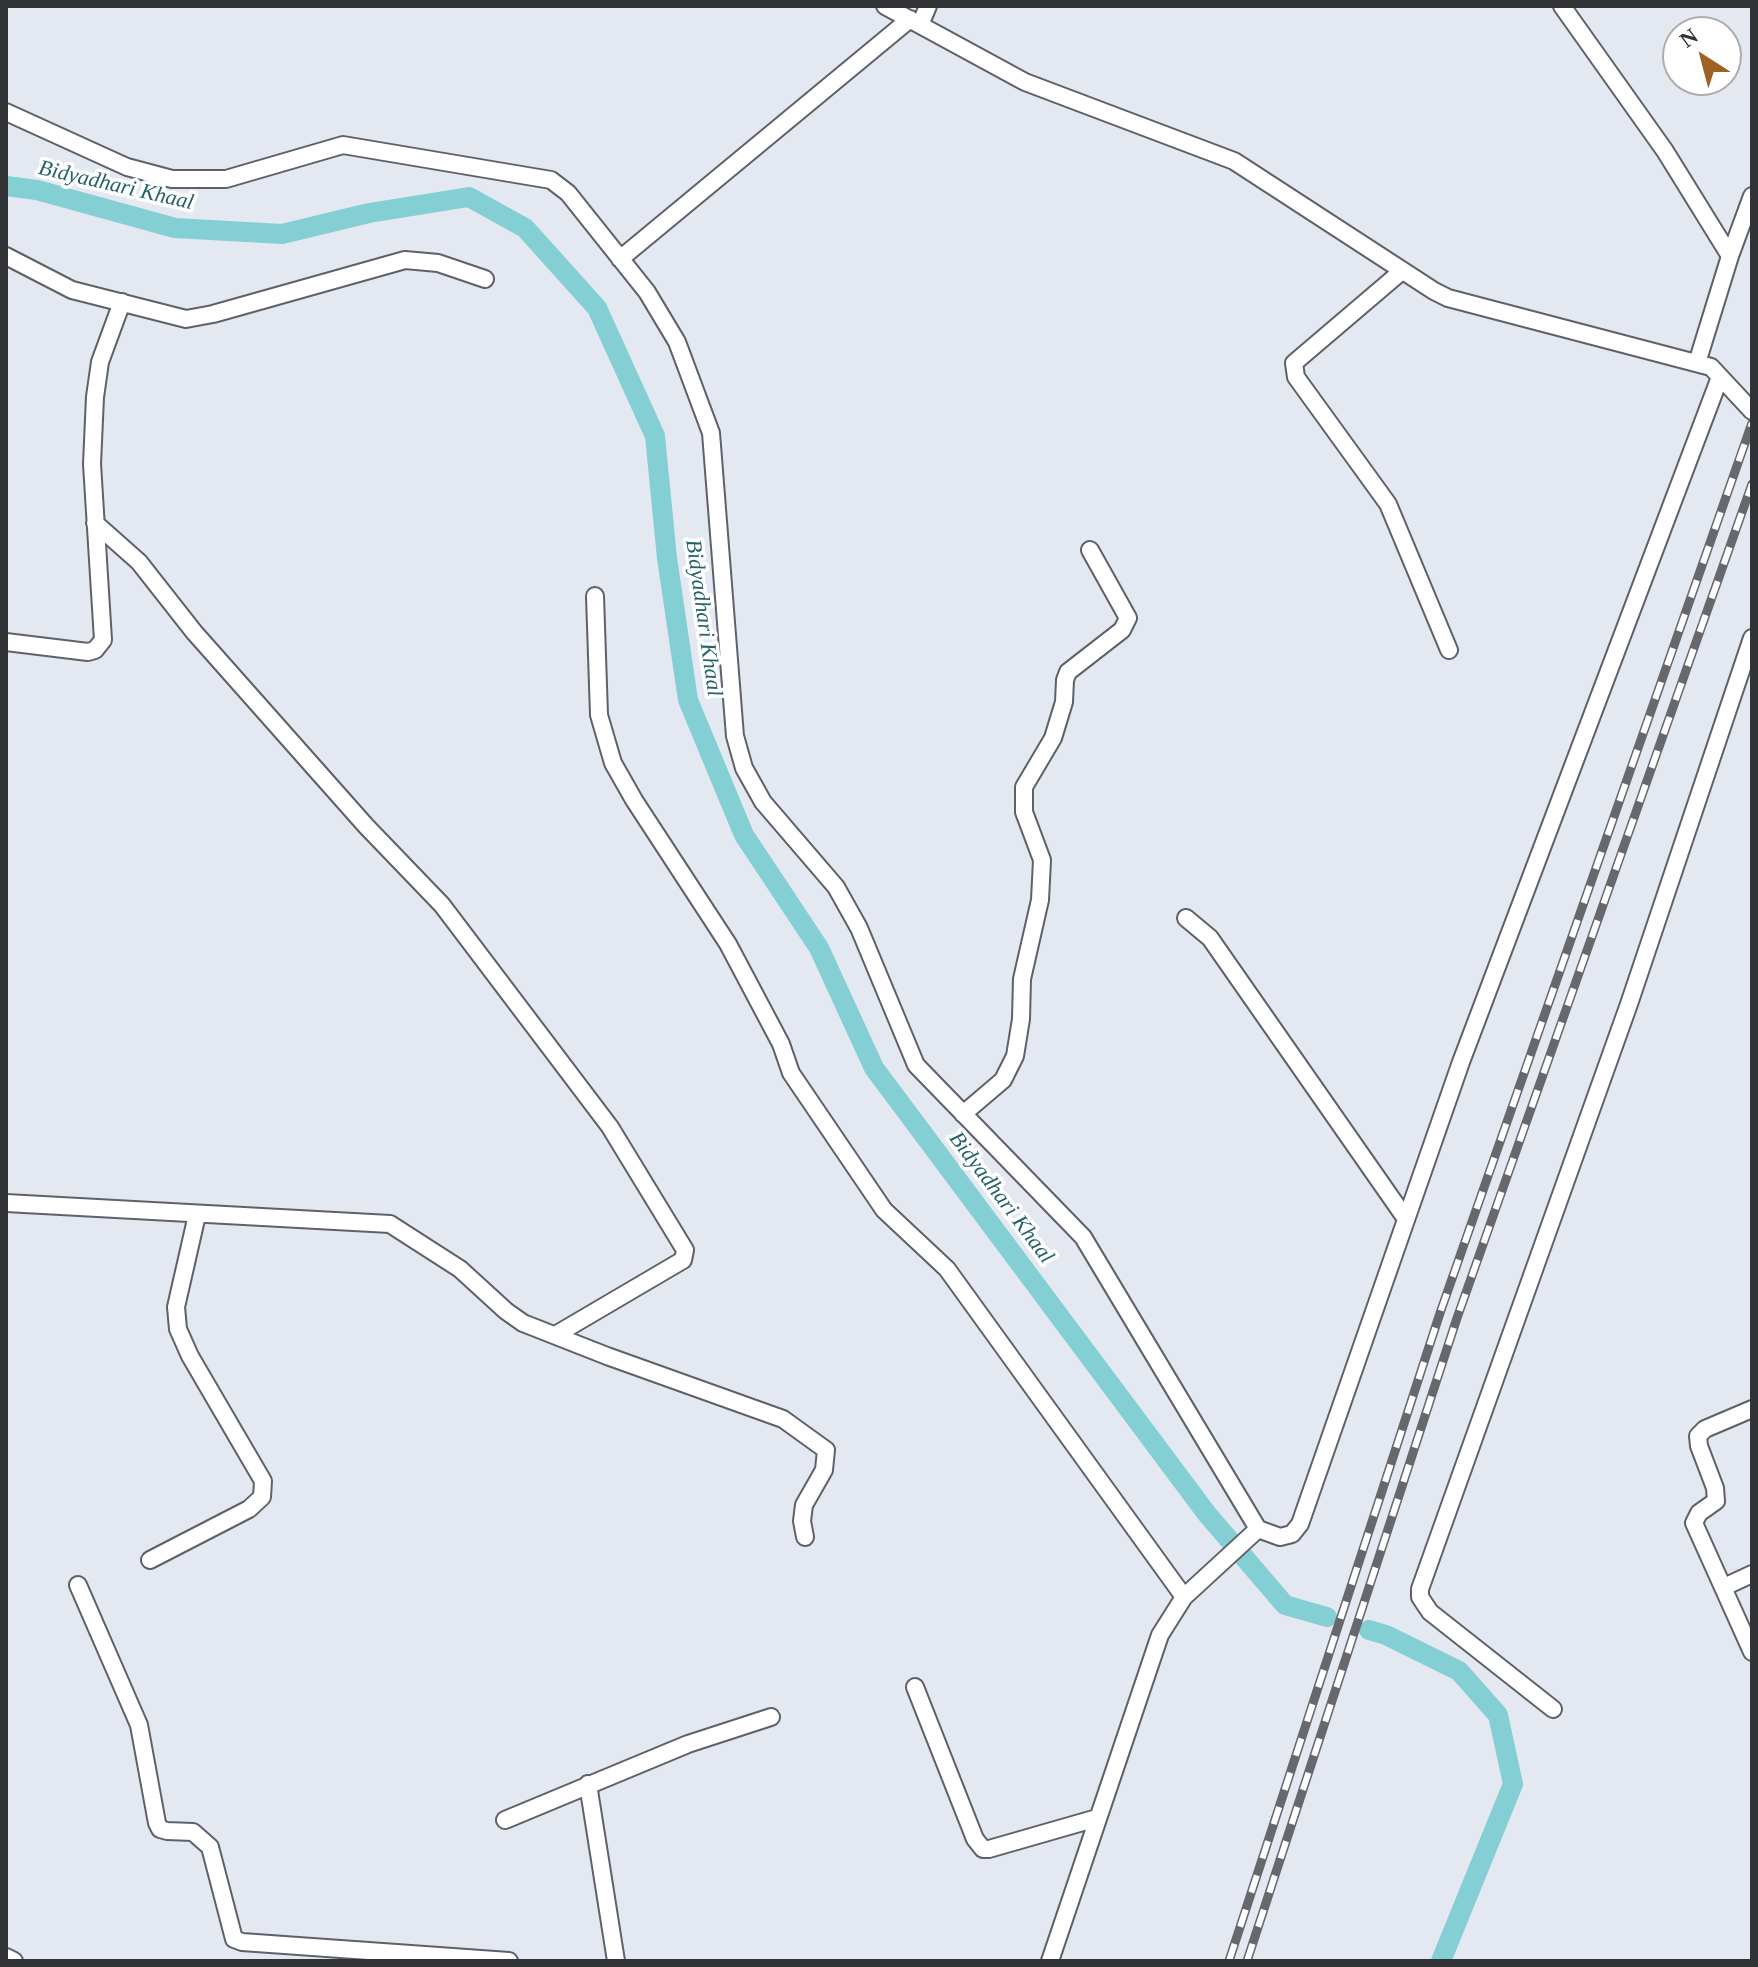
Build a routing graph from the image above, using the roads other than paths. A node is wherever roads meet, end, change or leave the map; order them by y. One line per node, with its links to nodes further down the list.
1 (885, 6): 4 (street)
2 (928, 6): 4 (street)
3 (1562, 6): 8 (street)
4 (915, 22): 9 (street); 10 (street)
5 (6, 112): 9 (street)
6 (1752, 196): 8 (street)
7 (6, 256): 12 (street)
8 (1730, 256): 13 (street)
9 (620, 259): 23 (street)
10 (1402, 271): 13 (street); 21 (street)
11 (485, 279): 12 (street)
12 (122, 302): 16 (street)
13 (1697, 363): 14 (street)
14 (1720, 377): 15 (street); 26 (street)
15 (1752, 411)
16 (95, 523): 20 (street); 27 (street)
17 (1090, 550): 23 (street)
18 (595, 596): 35 (street)
19 (1752, 638): 38 (street)
20 (6, 642)
21 (1449, 650)
22 (1186, 918): 26 (street)
23 (963, 1114): 29 (street)
24 (6, 1203): 25 (street)
25 (197, 1215): 27 (street); 31 (street)
26 (1406, 1219): 29 (street)
27 (557, 1334): 30 (street)
28 (1752, 1409): 34 (street)
29 (1258, 1529): 35 (street)
30 (805, 1537)
31 (150, 1560)
32 (1752, 1574): 34 (street)
33 (78, 1585): 45 (street)
34 (1724, 1587): 36 (street)
35 (1184, 1597): 41 (street)
36 (1752, 1652)
37 (915, 1687): 41 (street)
38 (1553, 1709)
39 (771, 1717): 40 (street)
40 (588, 1784): 42 (street); 46 (street)
41 (1097, 1818): 47 (street)
42 (505, 1820)
43 (6, 1957): 44 (street)
44 (14, 1961)
45 (509, 1961)
46 (616, 1961)
47 (1050, 1961)

